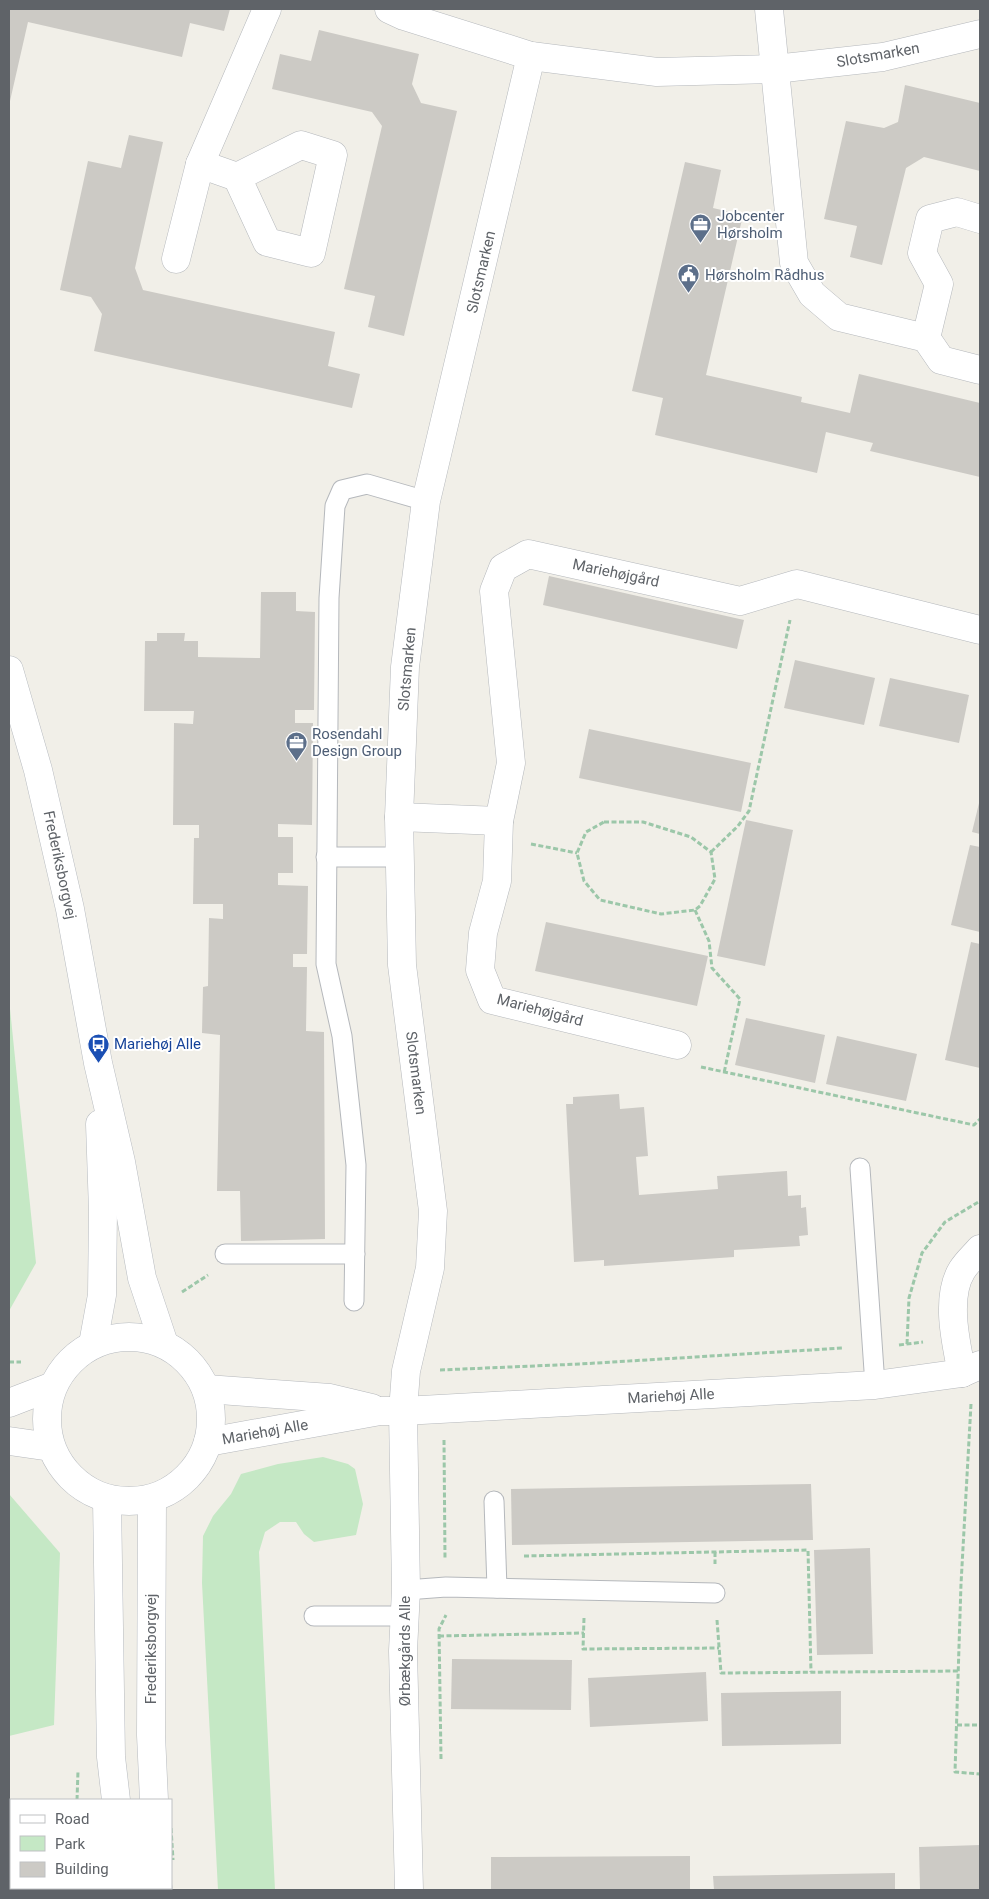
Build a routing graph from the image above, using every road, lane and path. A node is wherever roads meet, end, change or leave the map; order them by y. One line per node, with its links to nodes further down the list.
1 (267, 9): 7 (street)
2 (389, 9): 5 (street, Slotsmarken)
3 (770, 9): 6 (street)
4 (980, 34): 6 (street, Slotsmarken)
5 (532, 56): 6 (street, Slotsmarken); 13 (street, Slotsmarken)
6 (775, 69): 11 (street)
7 (200, 164): 8 (street); 10 (street)
8 (237, 177)
9 (980, 219): 11 (street)
10 (176, 260)
11 (926, 338): 12 (street)
12 (980, 370)
13 (426, 501): 17 (street, Slotsmarken); 21 (lane)
14 (798, 584): 15 (street); 18 (street, Mariehøjgård); 19 (path)
15 (980, 630)
16 (9, 670): 25 (street, Frederiksborgvej)
17 (399, 817): 18 (street); 22 (street, Slotsmarken)
18 (499, 829): 20 (path); 24 (street, Mariehøjgård)
19 (711, 852): 20 (path); 23 (path)
20 (577, 853): 23 (path)
21 (326, 857): 22 (lane); 31 (lane)
22 (400, 857): 39 (street, Slotsmarken)
23 (694, 910): 26 (path)
24 (677, 1045): 26 (path)
25 (98, 1063): 34 (street, Frederiksborgvej); 35 (street, Frederiksborgvej)
26 (724, 1073): 27 (path)
27 (980, 1119)
28 (860, 1168): 36 (lane)
29 (980, 1249): 33 (street)
30 (225, 1254): 31 (lane)
31 (355, 1254): 32 (lane)
32 (354, 1301)
33 (954, 1337): 36 (path); 37 (street)
34 (93, 1344): 35 (street); 41 (street)
35 (164, 1344): 42 (street)
36 (872, 1346): 38 (path); 40 (lane)
37 (971, 1369): 40 (street, Mariehøj Alle); 62 (path)
38 (446, 1370): 39 (path); 44 (path)
39 (406, 1371): 45 (street, Slotsmarken)
40 (875, 1385): 44 (street, Mariehøj Alle)
41 (53, 1386): 43 (street); 48 (street)
42 (206, 1389): 45 (street, Mariehøj Alle); 47 (street)
43 (9, 1403)
44 (443, 1409): 45 (street, Mariehøj Alle); 53 (path)
45 (392, 1411): 47 (street, Mariehøj Alle); 57 (street, Ørbækgårds Alle)
46 (9, 1441): 48 (street)
47 (208, 1442): 50 (street)
48 (51, 1447): 49 (street)
49 (107, 1499): 50 (street); 67 (street)
50 (152, 1499): 68 (street, Frederiksborgvej)
51 (494, 1501): 54 (lane)
52 (715, 1552): 56 (path)
53 (446, 1587): 54 (lane); 57 (lane); 60 (path)
54 (497, 1588): 55 (lane)
55 (585, 1590): 56 (lane); 59 (path)
56 (715, 1593): 61 (path)
57 (405, 1603): 58 (lane); 69 (street, Ørbækgårds Alle)
58 (314, 1616)
59 (584, 1633): 60 (path); 61 (path)
60 (439, 1636): 65 (path)
61 (719, 1648): 62 (path)
62 (959, 1671): 63 (path)
63 (957, 1725): 64 (path); 66 (path)
64 (980, 1725)
65 (441, 1763)
66 (980, 1774)
67 (116, 1799)
68 (154, 1799)
69 (409, 1890)

